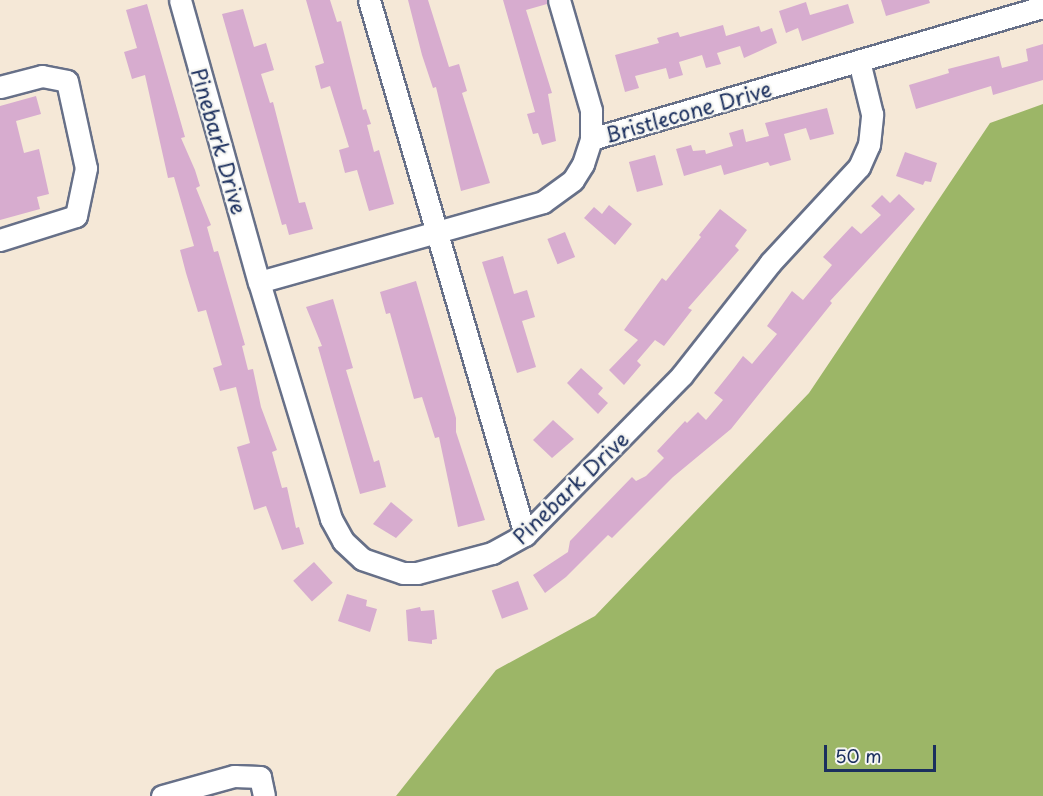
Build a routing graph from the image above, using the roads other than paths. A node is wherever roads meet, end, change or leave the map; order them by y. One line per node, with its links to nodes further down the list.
1 (180, 0): 10 (street, Pinebark Drive)
2 (369, 0): 8 (street)
3 (559, 0): 7 (street)
4 (1043, 7): 5 (street, Bristlecone Drive)
5 (859, 61): 7 (street, Bristlecone Drive); 11 (street, Pinebark Drive)
6 (0, 87): 9 (street)
7 (591, 139): 8 (street, Bristlecone Drive)
8 (438, 234): 10 (street, Bristlecone Drive); 11 (street)
9 (0, 240)
10 (259, 282): 11 (street, Pinebark Drive)
11 (525, 535)
12 (162, 796): 13 (street)
13 (264, 796)

